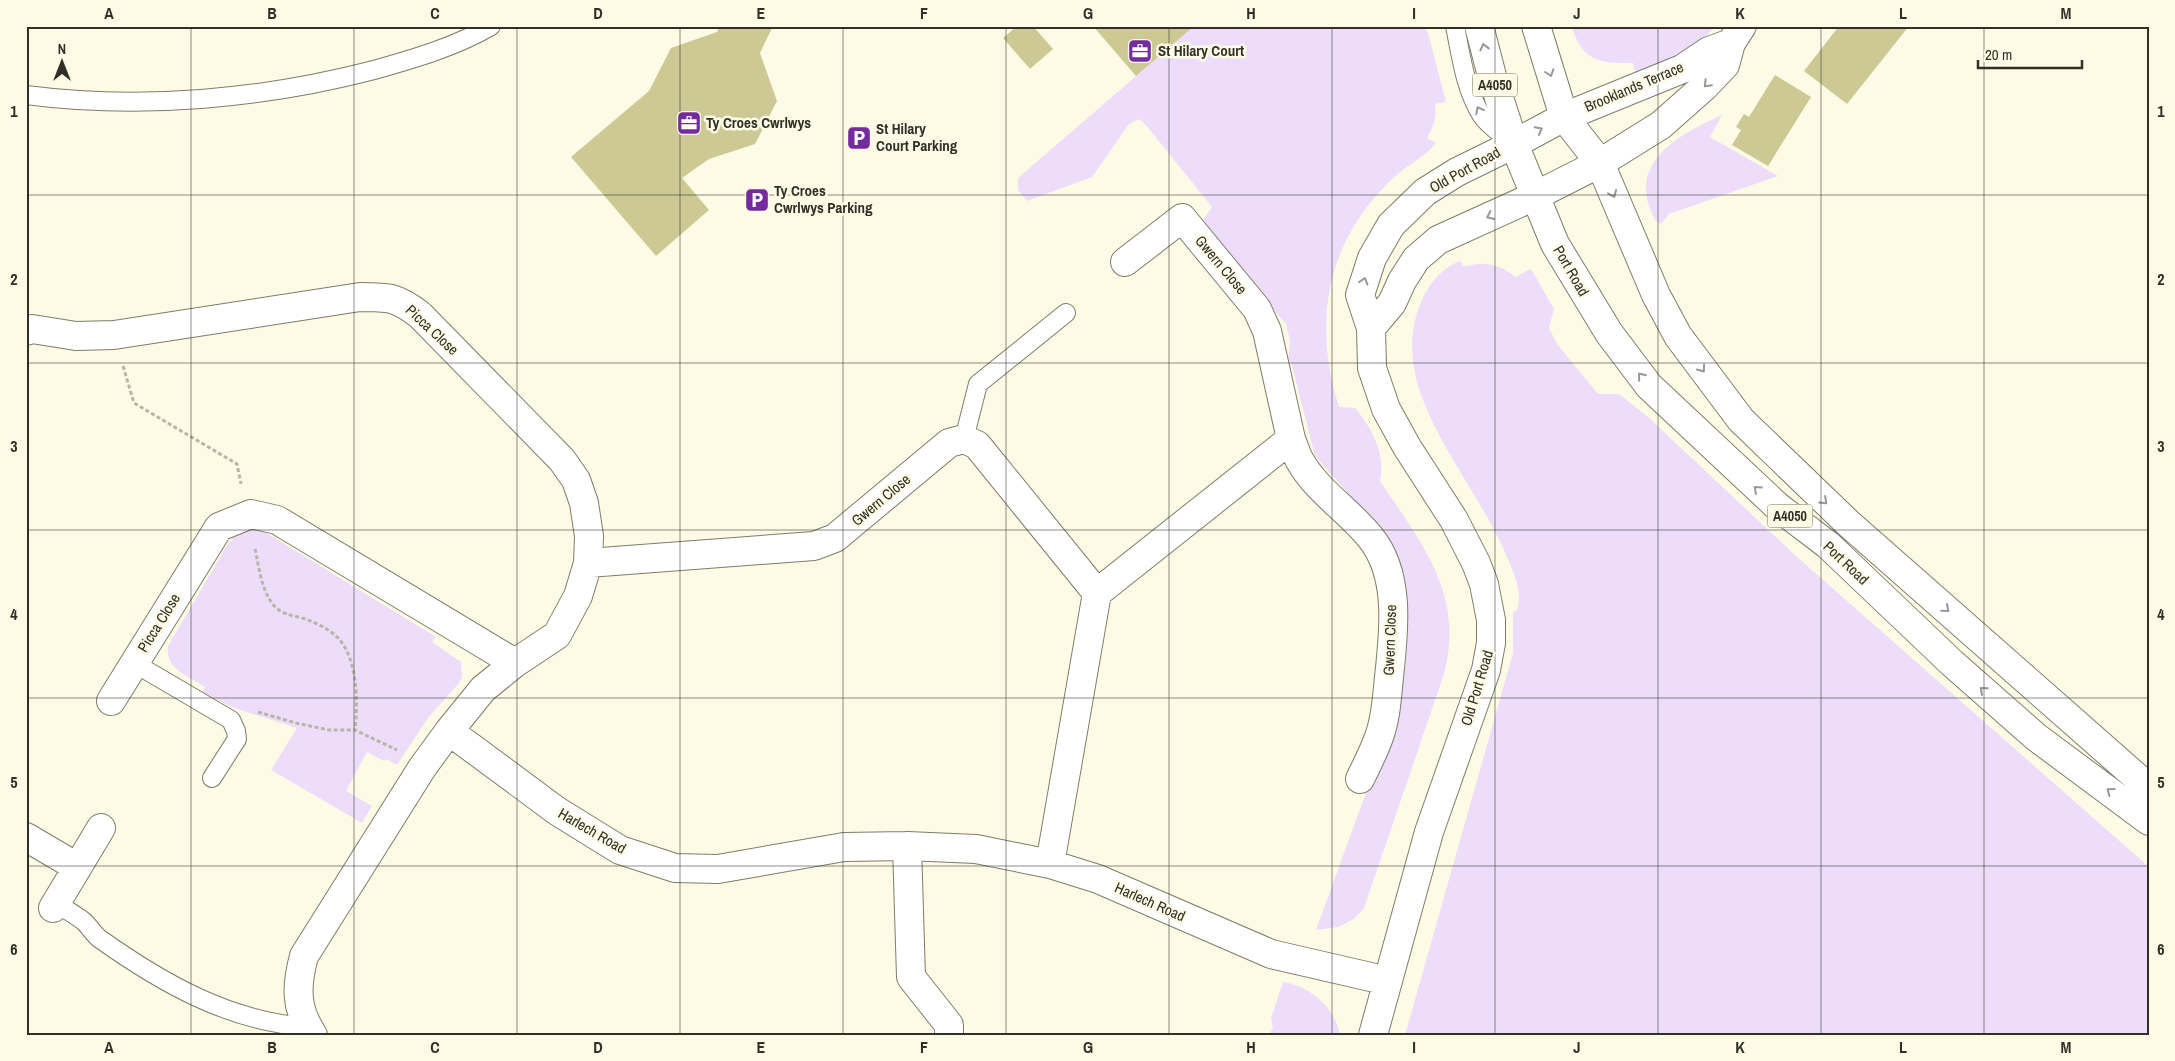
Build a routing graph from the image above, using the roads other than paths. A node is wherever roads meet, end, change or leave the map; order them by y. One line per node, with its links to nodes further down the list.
1 (491, 26): 6 (lane)
2 (1455, 26): 8 (lane, one-way to 2)
3 (1479, 26): 8 (street, Port Road / A4050, one-way to 3)
4 (1536, 26): 7 (street, Port Road / A4050, one-way to 7)
5 (1737, 35): 7 (street, Brooklands Terrace); 9 (street, Brooklands Terrace, one-way to 9)
6 (26, 95)
7 (1564, 117): 8 (street, one-way to 7); 9 (street, Port Road / A4050)
8 (1514, 144): 10 (street, Port Road / A4050); 13 (street, Old Port Road, one-way to 8)
9 (1600, 163): 10 (street); 25 (street, Port Road / A4050, one-way to 25)
10 (1535, 196): 13 (street, one-way to 13); 26 (street, Port Road / A4050, one-way to 10)
11 (1125, 262): 16 (street, Gwern Close)
12 (1066, 313): 15 (lane)
13 (1370, 328): 33 (street, Old Port Road)
14 (26, 331): 17 (street, Picca Close)
15 (964, 439): 17 (street, Gwern Close); 18 (street)
16 (1291, 439): 18 (street); 24 (street, Gwern Close)
17 (588, 563): 20 (street, Picca Close)
18 (1097, 593): 30 (street)
19 (134, 663): 20 (street, Picca Close); 21 (street, Picca Close); 23 (lane)
20 (515, 663): 22 (street, Picca Close)
21 (111, 701)
22 (449, 731): 29 (street, Harlech Road); 34 (street, Picca Close)
23 (212, 778)
24 (1360, 779)
25 (2149, 788)
26 (2149, 821)
27 (101, 828): 31 (street)
28 (26, 837): 31 (street)
29 (907, 846): 30 (street, Harlech Road); 35 (street)
30 (1050, 864): 33 (street, Harlech Road)
31 (78, 867): 32 (street)
32 (54, 906): 34 (lane)
33 (1388, 981): 36 (street, Old Port Road)
34 (310, 1031)
35 (949, 1035)
36 (1373, 1035)

